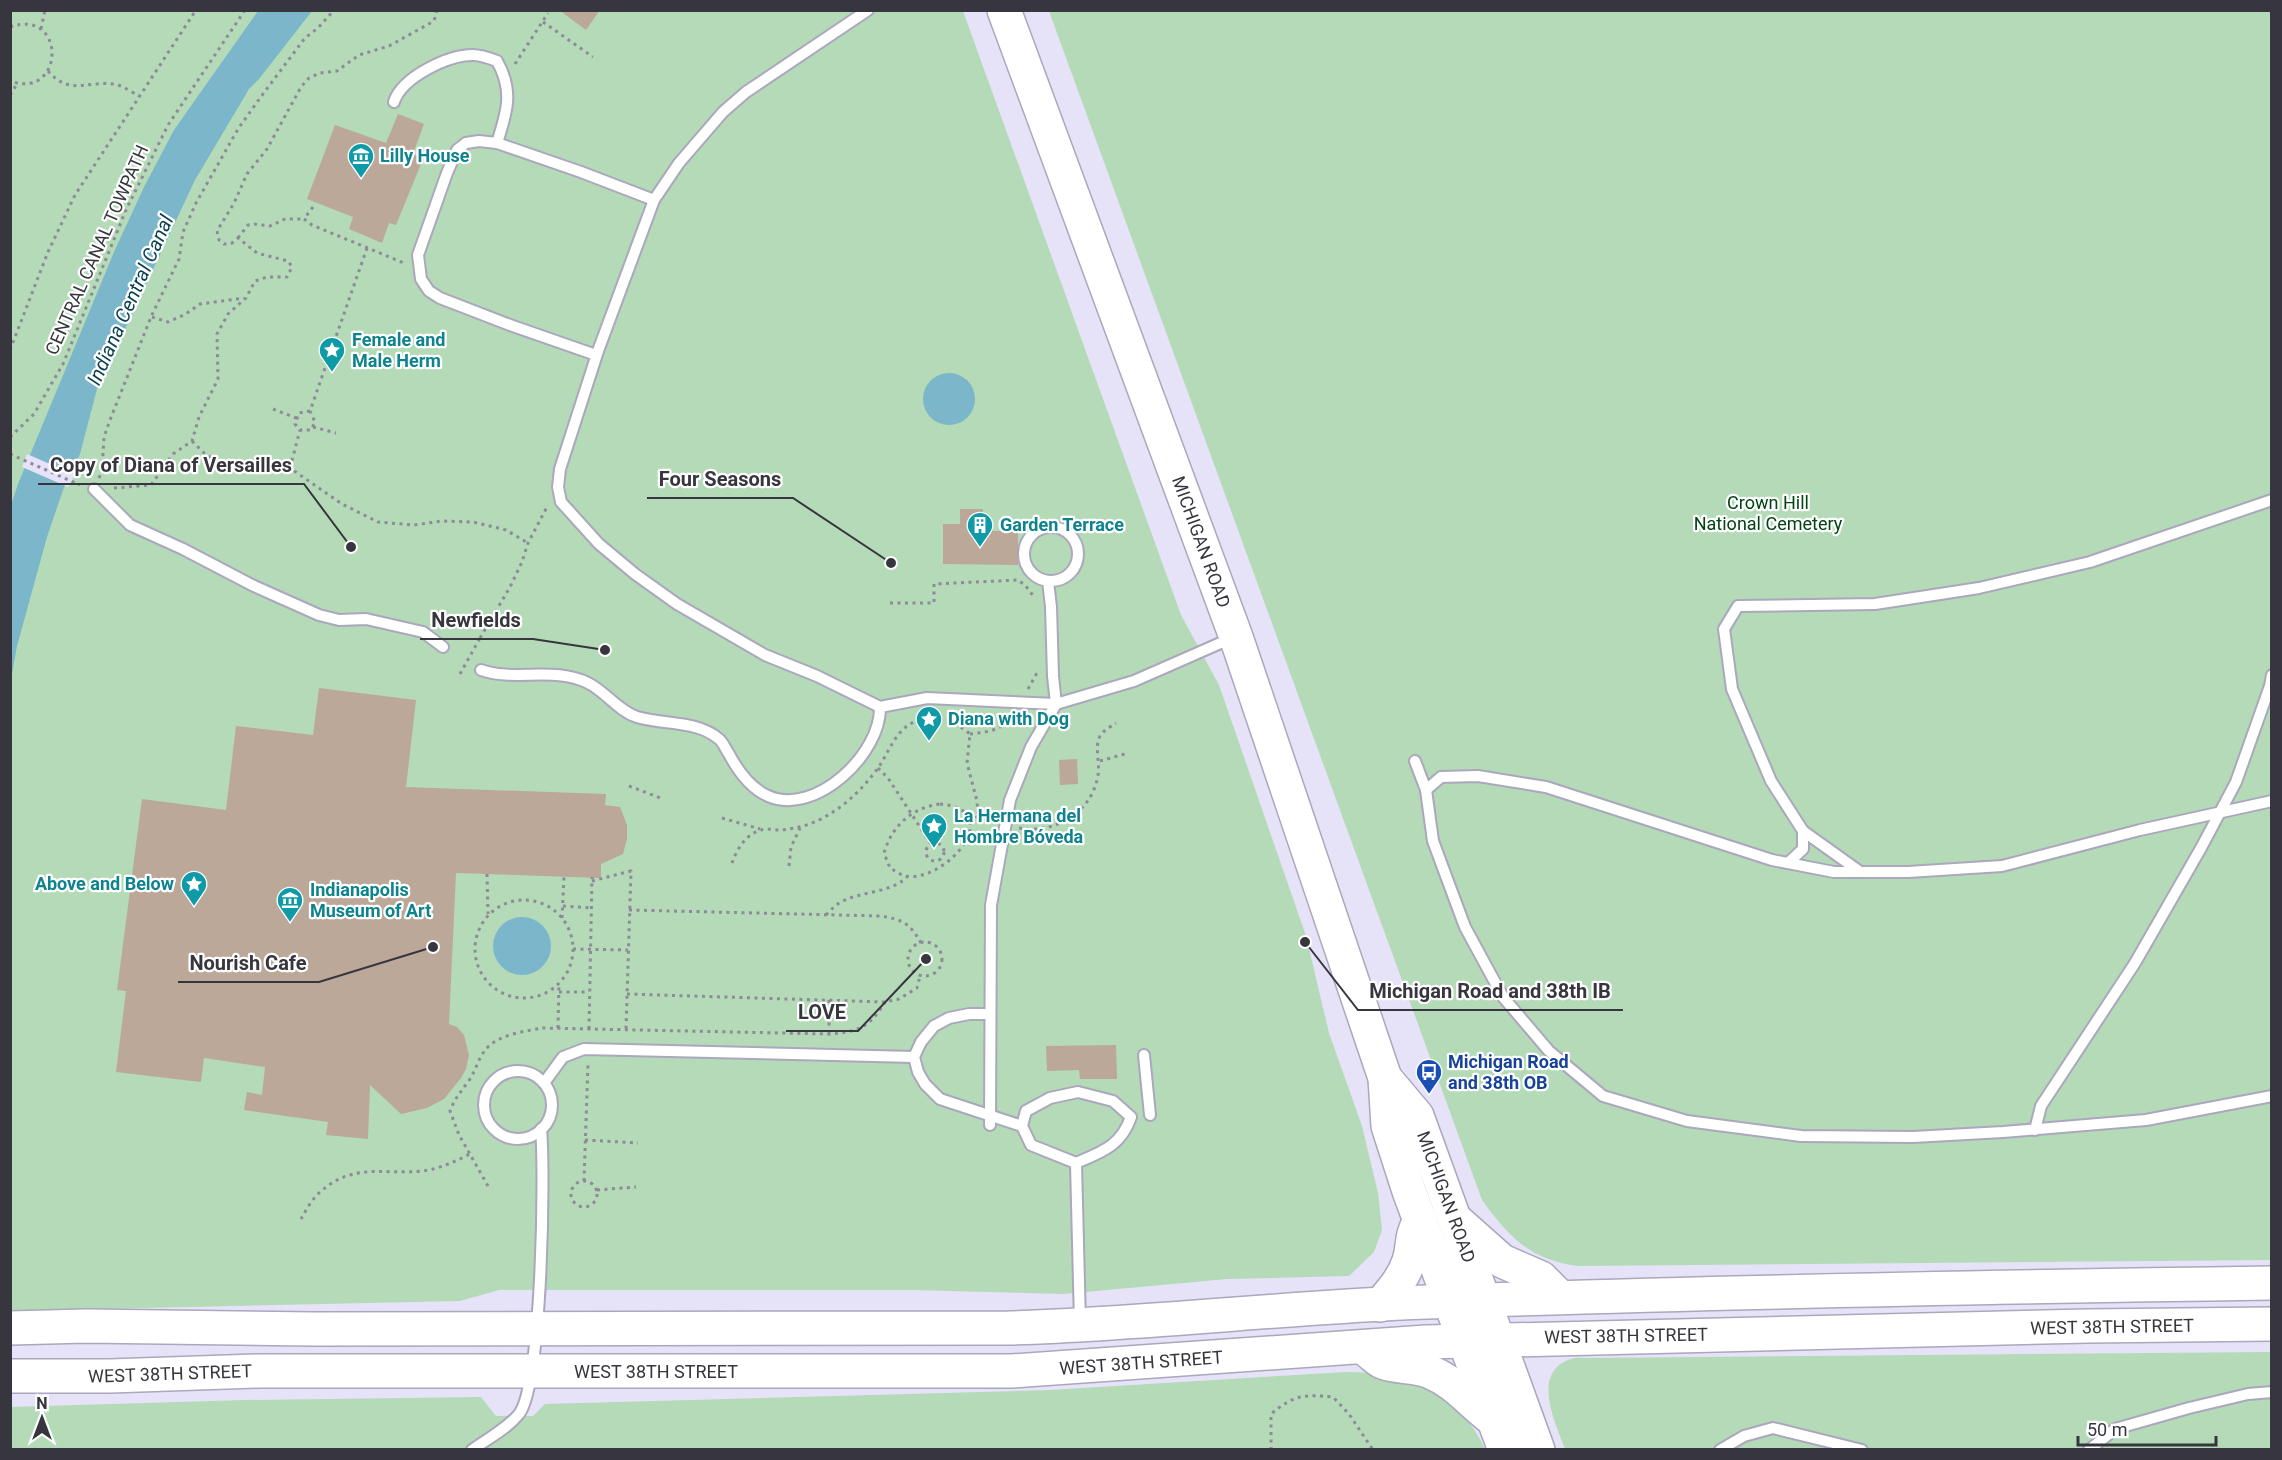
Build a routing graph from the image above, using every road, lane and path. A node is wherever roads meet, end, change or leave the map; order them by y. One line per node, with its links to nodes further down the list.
1 (45, 10): 11 (path)
2 (195, 10): 18 (path)
3 (245, 10): 37 (path, CENTRAL CANAL TOWPATH)
4 (334, 10): 28 (path)
5 (437, 10): 24 (path)
6 (868, 10): 21 (lane)
7 (1004, 10): 47 (main road, MICHIGAN ROAD)
8 (548, 13): 9 (path)
9 (543, 22): 12 (path); 14 (path)
10 (10, 27): 11 (path)
11 (41, 29): 13 (path)
12 (593, 57)
13 (48, 71): 16 (path); 18 (path)
14 (505, 77): 19 (lane); 20 (lane)
15 (10, 81): 16 (path)
16 (17, 84): 17 (path)
17 (10, 95)
18 (139, 96): 29 (path)
19 (394, 102)
20 (497, 143): 21 (lane); 26 (lane)
21 (654, 200): 30 (lane)
22 (313, 207): 23 (path)
23 (304, 219): 24 (path); 25 (path)
24 (238, 238): 27 (path)
25 (367, 248): 26 (path); 32 (path)
26 (418, 268): 30 (lane)
27 (246, 298): 28 (path); 38 (path)
28 (152, 316): 42 (path)
29 (10, 350)
30 (596, 355): 55 (lane)
31 (273, 409): 33 (path)
32 (310, 411): 33 (path); 34 (path)
33 (296, 418): 35 (path)
34 (313, 427): 35 (path); 36 (path)
35 (300, 430): 40 (path)
36 (336, 434)
37 (10, 437)
38 (192, 441): 40 (path); 42 (path)
39 (11, 454): 41 (path)
40 (290, 468): 51 (path, bridge)
41 (82, 486)
42 (94, 489): 48 (lane)
43 (2271, 500): 74 (lane)
44 (1048, 581): 44 (lane); 54 (lane)
45 (1038, 602): 46 (path)
46 (890, 603)
47 (1236, 637): 54 (lane); 108 (main road, MICHIGAN ROAD)
48 (443, 647)
49 (1040, 666): 53 (path)
50 (481, 670): 55 (lane)
51 (460, 674)
52 (2271, 675): 66 (lane)
53 (1019, 702): 54 (lane); 55 (lane); 57 (path)
54 (1056, 704): 71 (lane)
55 (880, 707)
56 (1116, 723): 59 (path)
57 (970, 734): 61 (path); 68 (path)
58 (1128, 753): 59 (path)
59 (1100, 761): 71 (path)
60 (1415, 761): 63 (lane)
61 (878, 768): 67 (path); 72 (path)
62 (628, 786): 64 (path)
63 (1426, 790): 79 (lane); 115 (lane)
64 (663, 799)
65 (2271, 801): 66 (lane)
66 (2220, 812): 81 (lane); 115 (lane)
67 (912, 816): 70 (path); 75 (path); 84 (path)
68 (978, 816): 70 (path); 71 (path)
69 (722, 818): 73 (path)
70 (970, 823): 78 (path)
71 (1005, 824): 101 (lane)
72 (800, 828): 73 (path); 80 (path)
73 (761, 830): 77 (path)
74 (1803, 831): 79 (lane); 81 (lane)
75 (930, 844): 76 (path); 76 (path)
76 (942, 859): 78 (path)
77 (732, 863)
78 (945, 863): 84 (path)
79 (1788, 864): 81 (lane)
80 (789, 866)
81 (1860, 872)
82 (487, 874): 89 (path)
83 (564, 876): 85 (path)
84 (908, 877): 88 (path)
85 (562, 906): 86 (path); 90 (path)
86 (592, 908): 87 (path); 93 (path)
87 (630, 910): 88 (path); 94 (path)
88 (826, 915): 91 (path)
89 (488, 916): 90 (path); 96 (path)
90 (562, 918): 92 (path)
91 (921, 943): 95 (path); 95 (path)
92 (573, 949): 93 (path); 96 (path)
93 (590, 949): 94 (path); 98 (path)
94 (628, 950): 99 (path)
95 (920, 976): 100 (path)
96 (559, 983): 97 (path)
97 (559, 992): 98 (path); 102 (path)
98 (590, 992): 105 (path)
99 (627, 994): 100 (path); 103 (path)
100 (828, 999): 104 (path)
101 (990, 1014): 107 (lane); 112 (lane)
102 (558, 1028)
103 (626, 1029)
104 (829, 1034)
105 (588, 1049): 107 (lane); 109 (lane); 116 (path)
106 (1144, 1055): 111 (lane)
107 (914, 1058): 112 (lane)
108 (1385, 1078): 123 (main road, MICHIGAN ROAD); 125 (main road, MICHIGAN ROAD)
109 (544, 1083): 114 (lane); 114 (lane)
110 (2271, 1096): 115 (lane)
111 (1150, 1114)
112 (991, 1120): 113 (lane)
113 (1022, 1126): 119 (lane); 119 (lane)
114 (541, 1129): 136 (lane)
115 (2035, 1130)
116 (585, 1140): 117 (path); 120 (path)
117 (638, 1143)
118 (470, 1154): 124 (path)
119 (1076, 1163): 134 (lane)
120 (584, 1181): 122 (path); 122 (path)
121 (636, 1187): 122 (path)
122 (597, 1190)
123 (1453, 1217): 127 (main road); 130 (main road, MICHIGAN ROAD)
124 (301, 1219)
125 (1420, 1220): 128 (main road); 131 (main road, MICHIGAN ROAD)
126 (2271, 1283): 127 (main road, WEST 38TH STREET)
127 (1560, 1297): 130 (main road, WEST 38TH STREET)
128 (1380, 1305): 131 (main road, WEST 38TH STREET); 134 (main road, WEST 38TH STREET)
129 (10, 1317): 133 (main road)
130 (1491, 1321): 131 (main road, WEST 38TH STREET); 131 (main road, WEST 38TH STREET); 132 (main road, WEST 38TH STREET); 148 (main road, MICHIGAN ROAD)
131 (1458, 1322): 137 (main road, WEST 38TH STREET); 143 (main road, MICHIGAN ROAD)
132 (2271, 1324)
133 (86, 1326): 135 (main road, WEST 38TH STREET); 136 (main road, WEST 38TH STREET)
134 (1080, 1326): 136 (main road, WEST 38TH STREET)
135 (10, 1328)
136 (536, 1328): 138 (lane)
137 (1361, 1346): 138 (main road, WEST 38TH STREET); 143 (main road)
138 (531, 1372): 140 (main road, WEST 38TH STREET); 144 (lane)
139 (10, 1376): 140 (main road, WEST 38TH STREET)
140 (72, 1377): 141 (main road)
141 (10, 1385)
142 (2271, 1392): 151 (lane)
143 (1493, 1419): 147 (main road, MICHIGAN ROAD)
144 (472, 1449)
145 (1271, 1449): 146 (path)
146 (1373, 1449)
147 (1505, 1449)
148 (1538, 1449)
149 (1720, 1449): 150 (lane)
150 (1862, 1449)
151 (2089, 1449)

